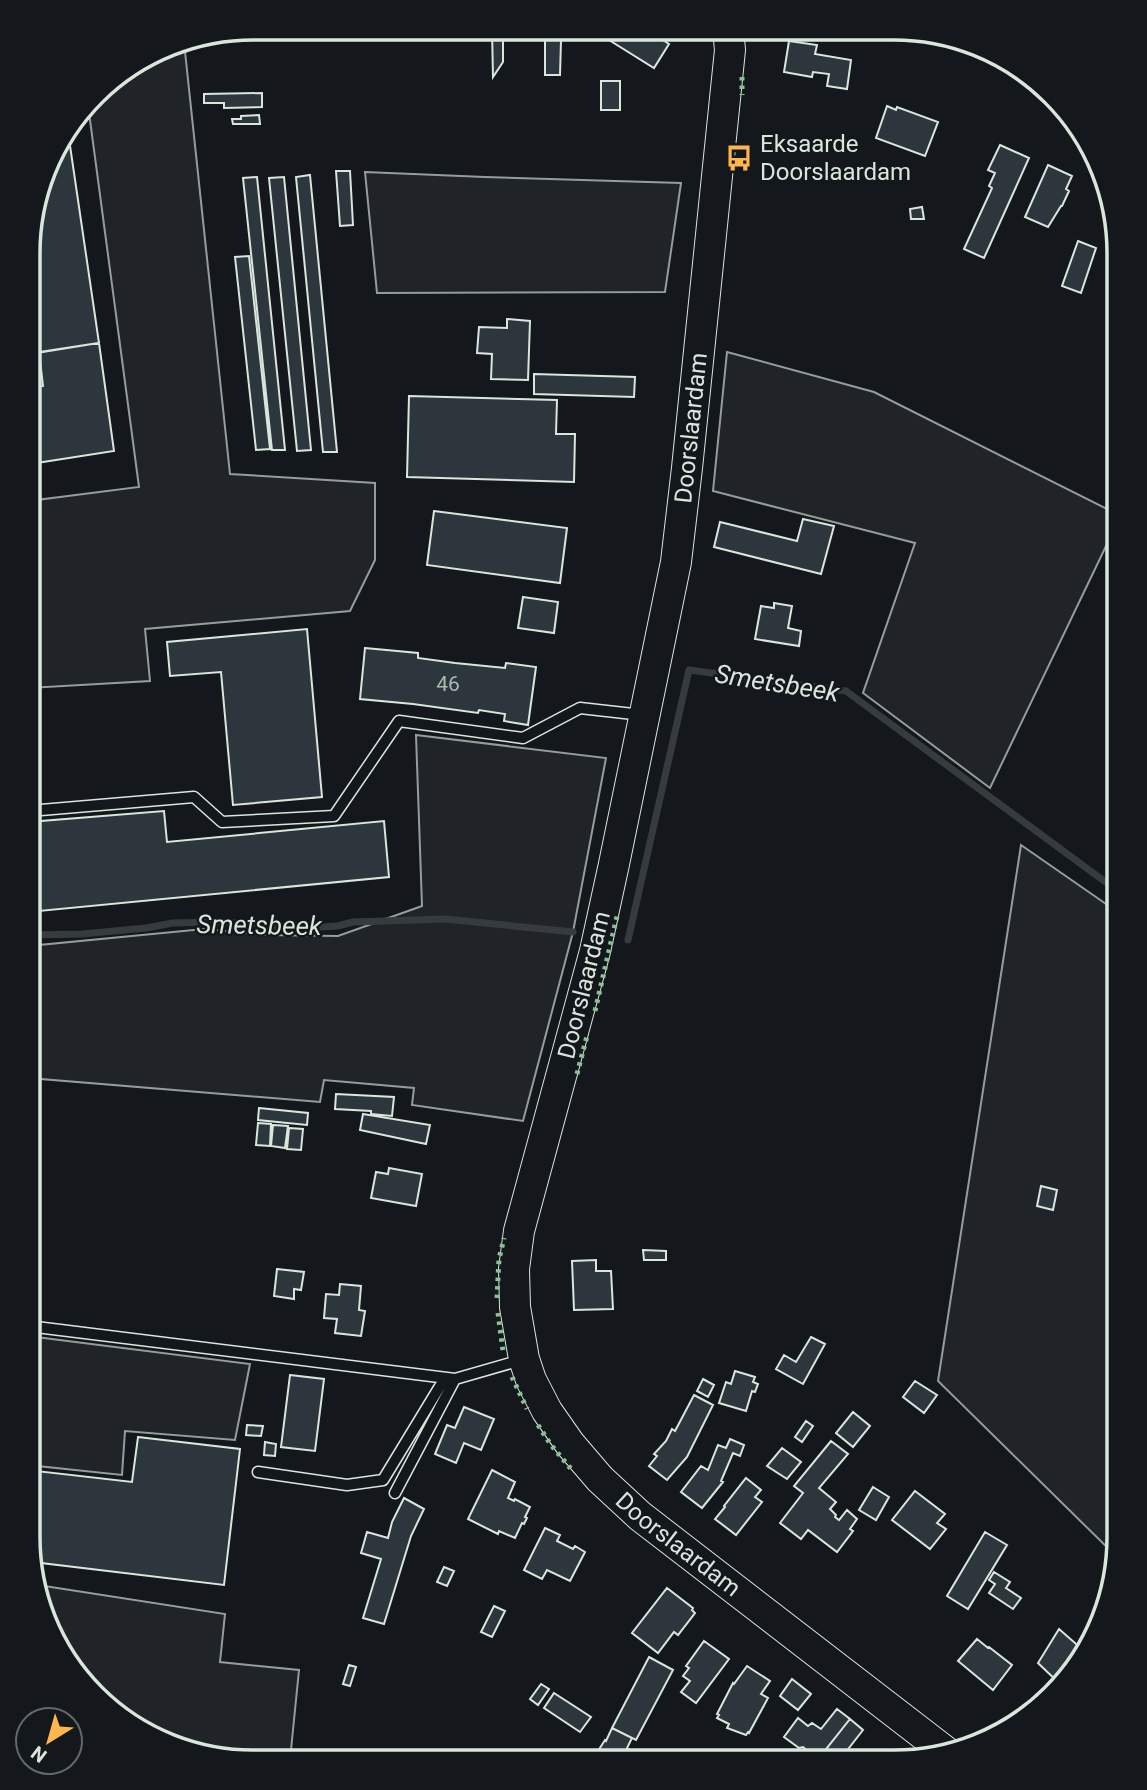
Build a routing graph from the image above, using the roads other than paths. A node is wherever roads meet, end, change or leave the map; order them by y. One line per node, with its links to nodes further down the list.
1 (729, 40): 2 (street, Doorslaardam)
2 (645, 716): 3 (lane); 5 (street, Doorslaardam)
3 (40, 810)
4 (40, 1327): 6 (lane)
5 (524, 1359): 6 (lane); 9 (street, Doorslaardam)
6 (450, 1378): 7 (lane); 8 (lane)
7 (258, 1472)
8 (395, 1493)
9 (937, 1745)

